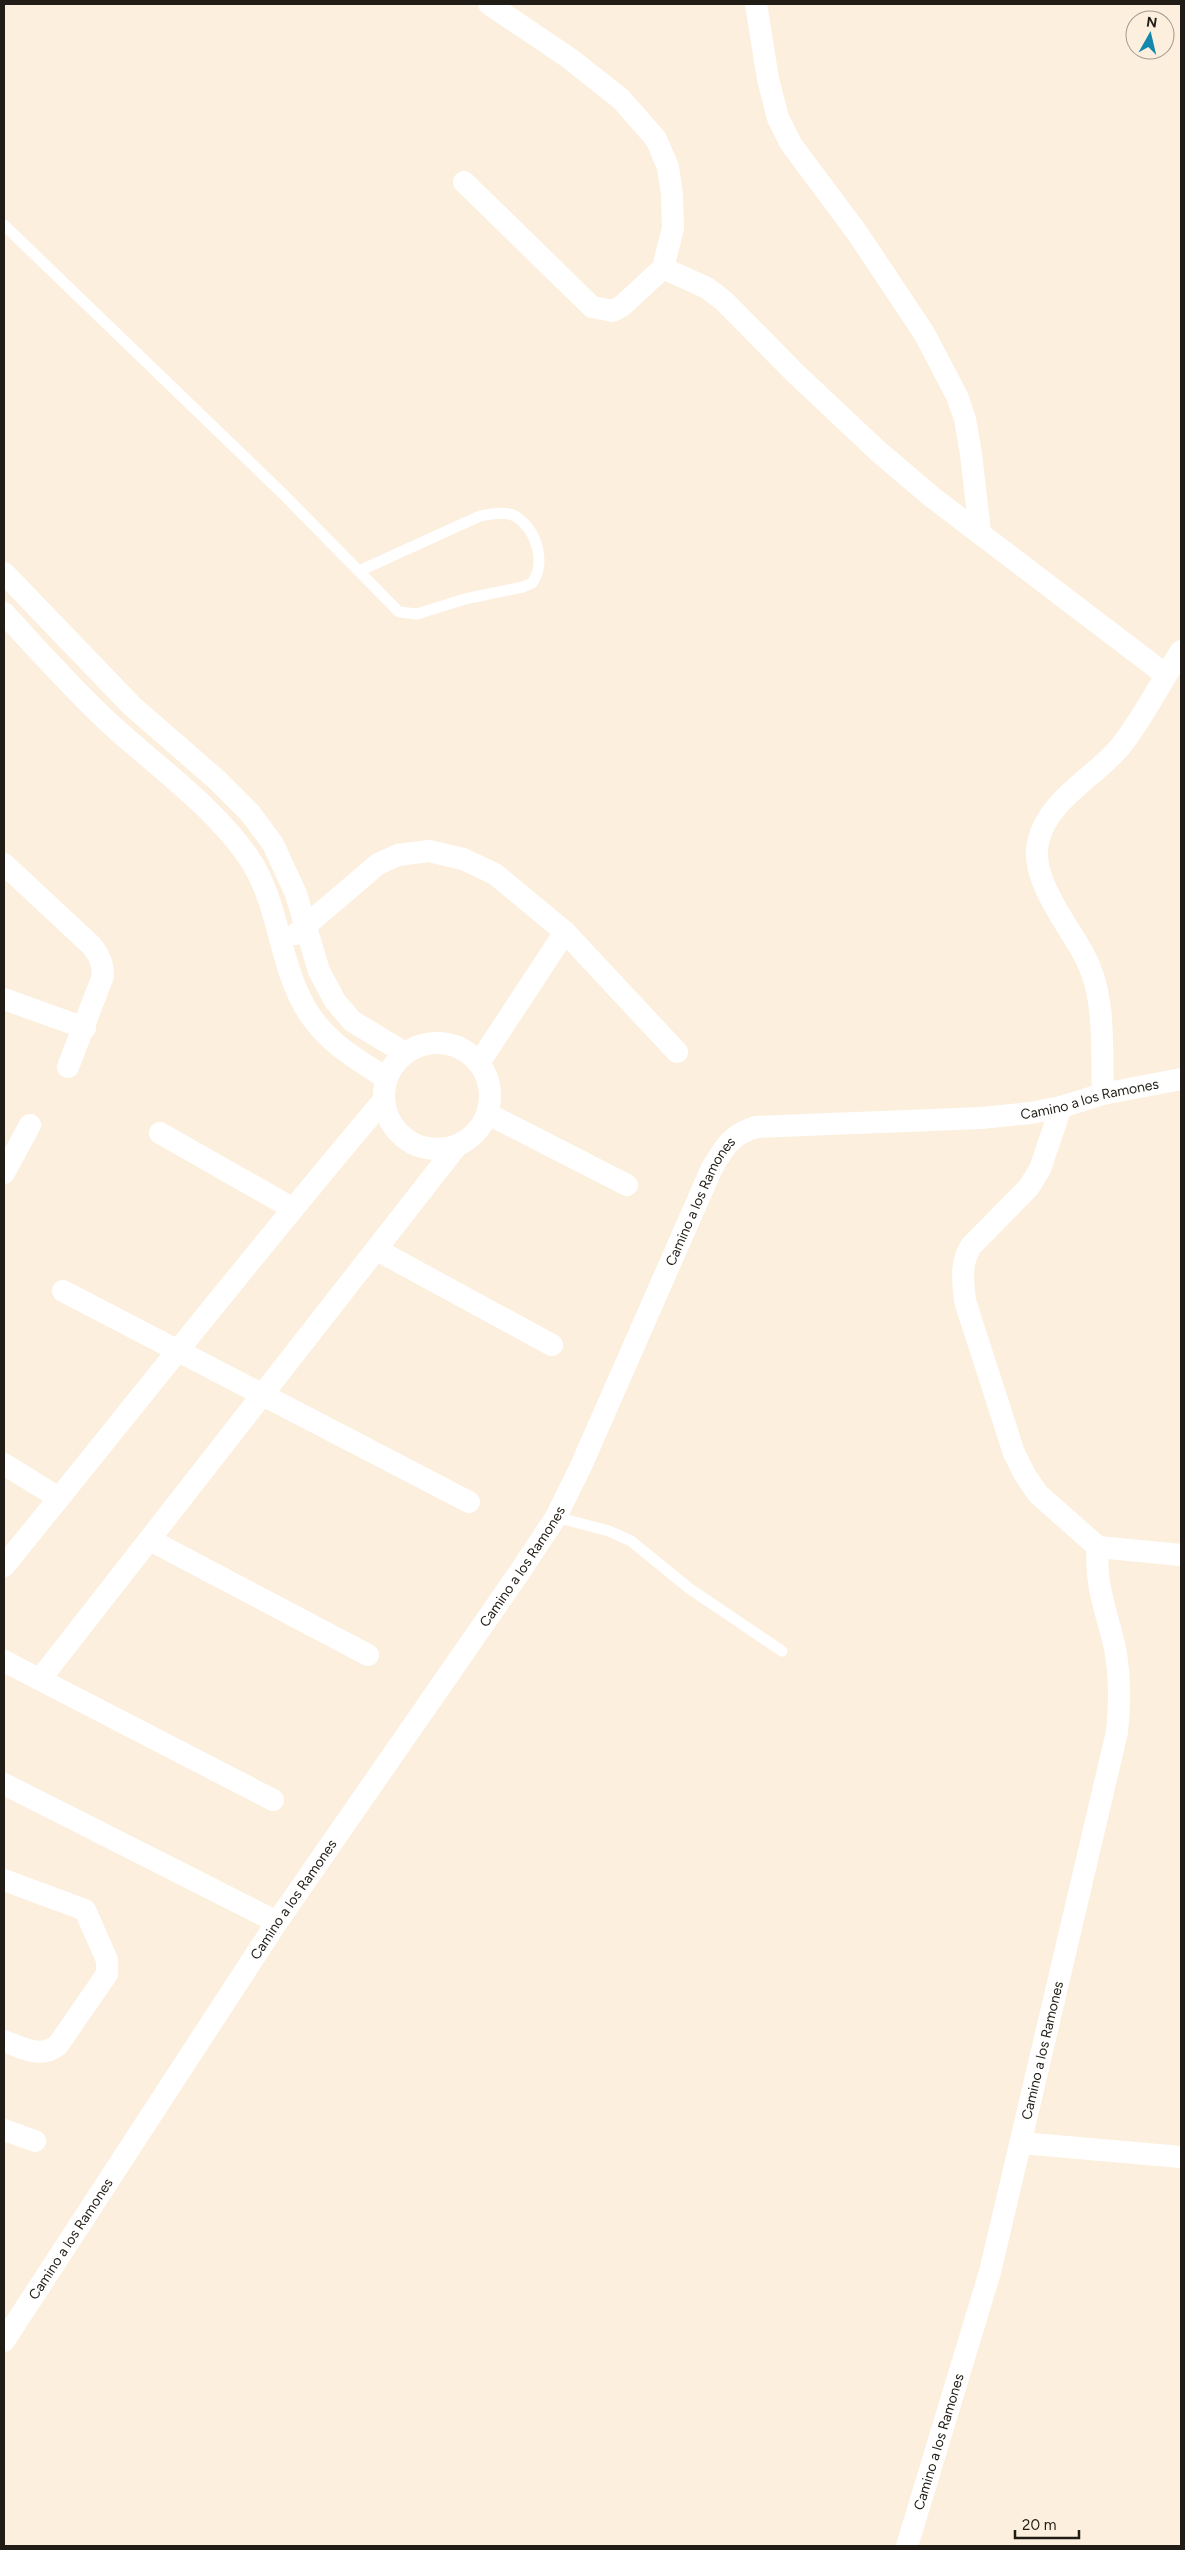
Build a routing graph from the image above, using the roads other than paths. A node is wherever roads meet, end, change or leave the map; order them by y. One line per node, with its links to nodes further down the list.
1 (489, 4): 5 (street)
2 (756, 4): 6 (street)
3 (464, 182): 5 (street)
4 (4, 225): 7 (lane)
5 (663, 268): 6 (street)
6 (980, 532): 13 (street)
7 (359, 572): 7 (lane)
8 (4, 573): 11 (street)
9 (4, 613): 12 (street)
10 (1181, 651): 13 (street)
11 (81, 653): 12 (street); 15 (street)
12 (61, 673): 17 (street)
13 (1166, 675): 26 (street)
14 (4, 864): 19 (street)
15 (306, 926): 16 (street); 17 (street); 21 (street)
16 (565, 932): 20 (street); 22 (street)
17 (282, 946): 24 (street)
18 (4, 999): 19 (street)
19 (85, 1028): 23 (street)
20 (677, 1052)
21 (405, 1053): 22 (street); 24 (street)
22 (479, 1063): 29 (street)
23 (68, 1067)
24 (386, 1078): 27 (street)
25 (1181, 1079): 26 (street, Camino a los Ramones)
26 (1102, 1094): 28 (street, Camino a los Ramones)
27 (383, 1101): 32 (street); 35 (street)
28 (1061, 1107): 44 (street, Camino a los Ramones); 46 (street)
29 (488, 1114): 32 (street); 34 (street)
30 (30, 1125): 33 (street)
31 (160, 1133): 35 (street)
32 (456, 1147): 36 (street)
33 (4, 1173)
34 (627, 1184)
35 (292, 1208): 39 (street)
36 (378, 1250): 38 (street); 40 (street)
37 (63, 1291): 39 (street)
38 (552, 1345)
39 (178, 1352): 40 (street); 42 (street)
40 (264, 1395): 43 (street); 45 (street)
41 (4, 1464): 42 (street)
42 (59, 1498): 48 (street)
43 (469, 1502)
44 (556, 1516): 49 (lane); 56 (street, Camino a los Ramones)
45 (150, 1540): 50 (street); 52 (street)
46 (1098, 1547): 47 (street); 60 (street, Camino a los Ramones)
47 (1181, 1555)
48 (4, 1566)
49 (782, 1651)
50 (368, 1655)
51 (4, 1660): 52 (street)
52 (41, 1678): 54 (street)
53 (4, 1784): 56 (street)
54 (273, 1800)
55 (4, 1880): 57 (street)
56 (278, 1922): 62 (street, Camino a los Ramones)
57 (4, 2041)
58 (4, 2130): 59 (street)
59 (35, 2140)
60 (1021, 2143): 61 (street); 63 (street, Camino a los Ramones)
61 (1181, 2157)
62 (4, 2341)
63 (907, 2546)

